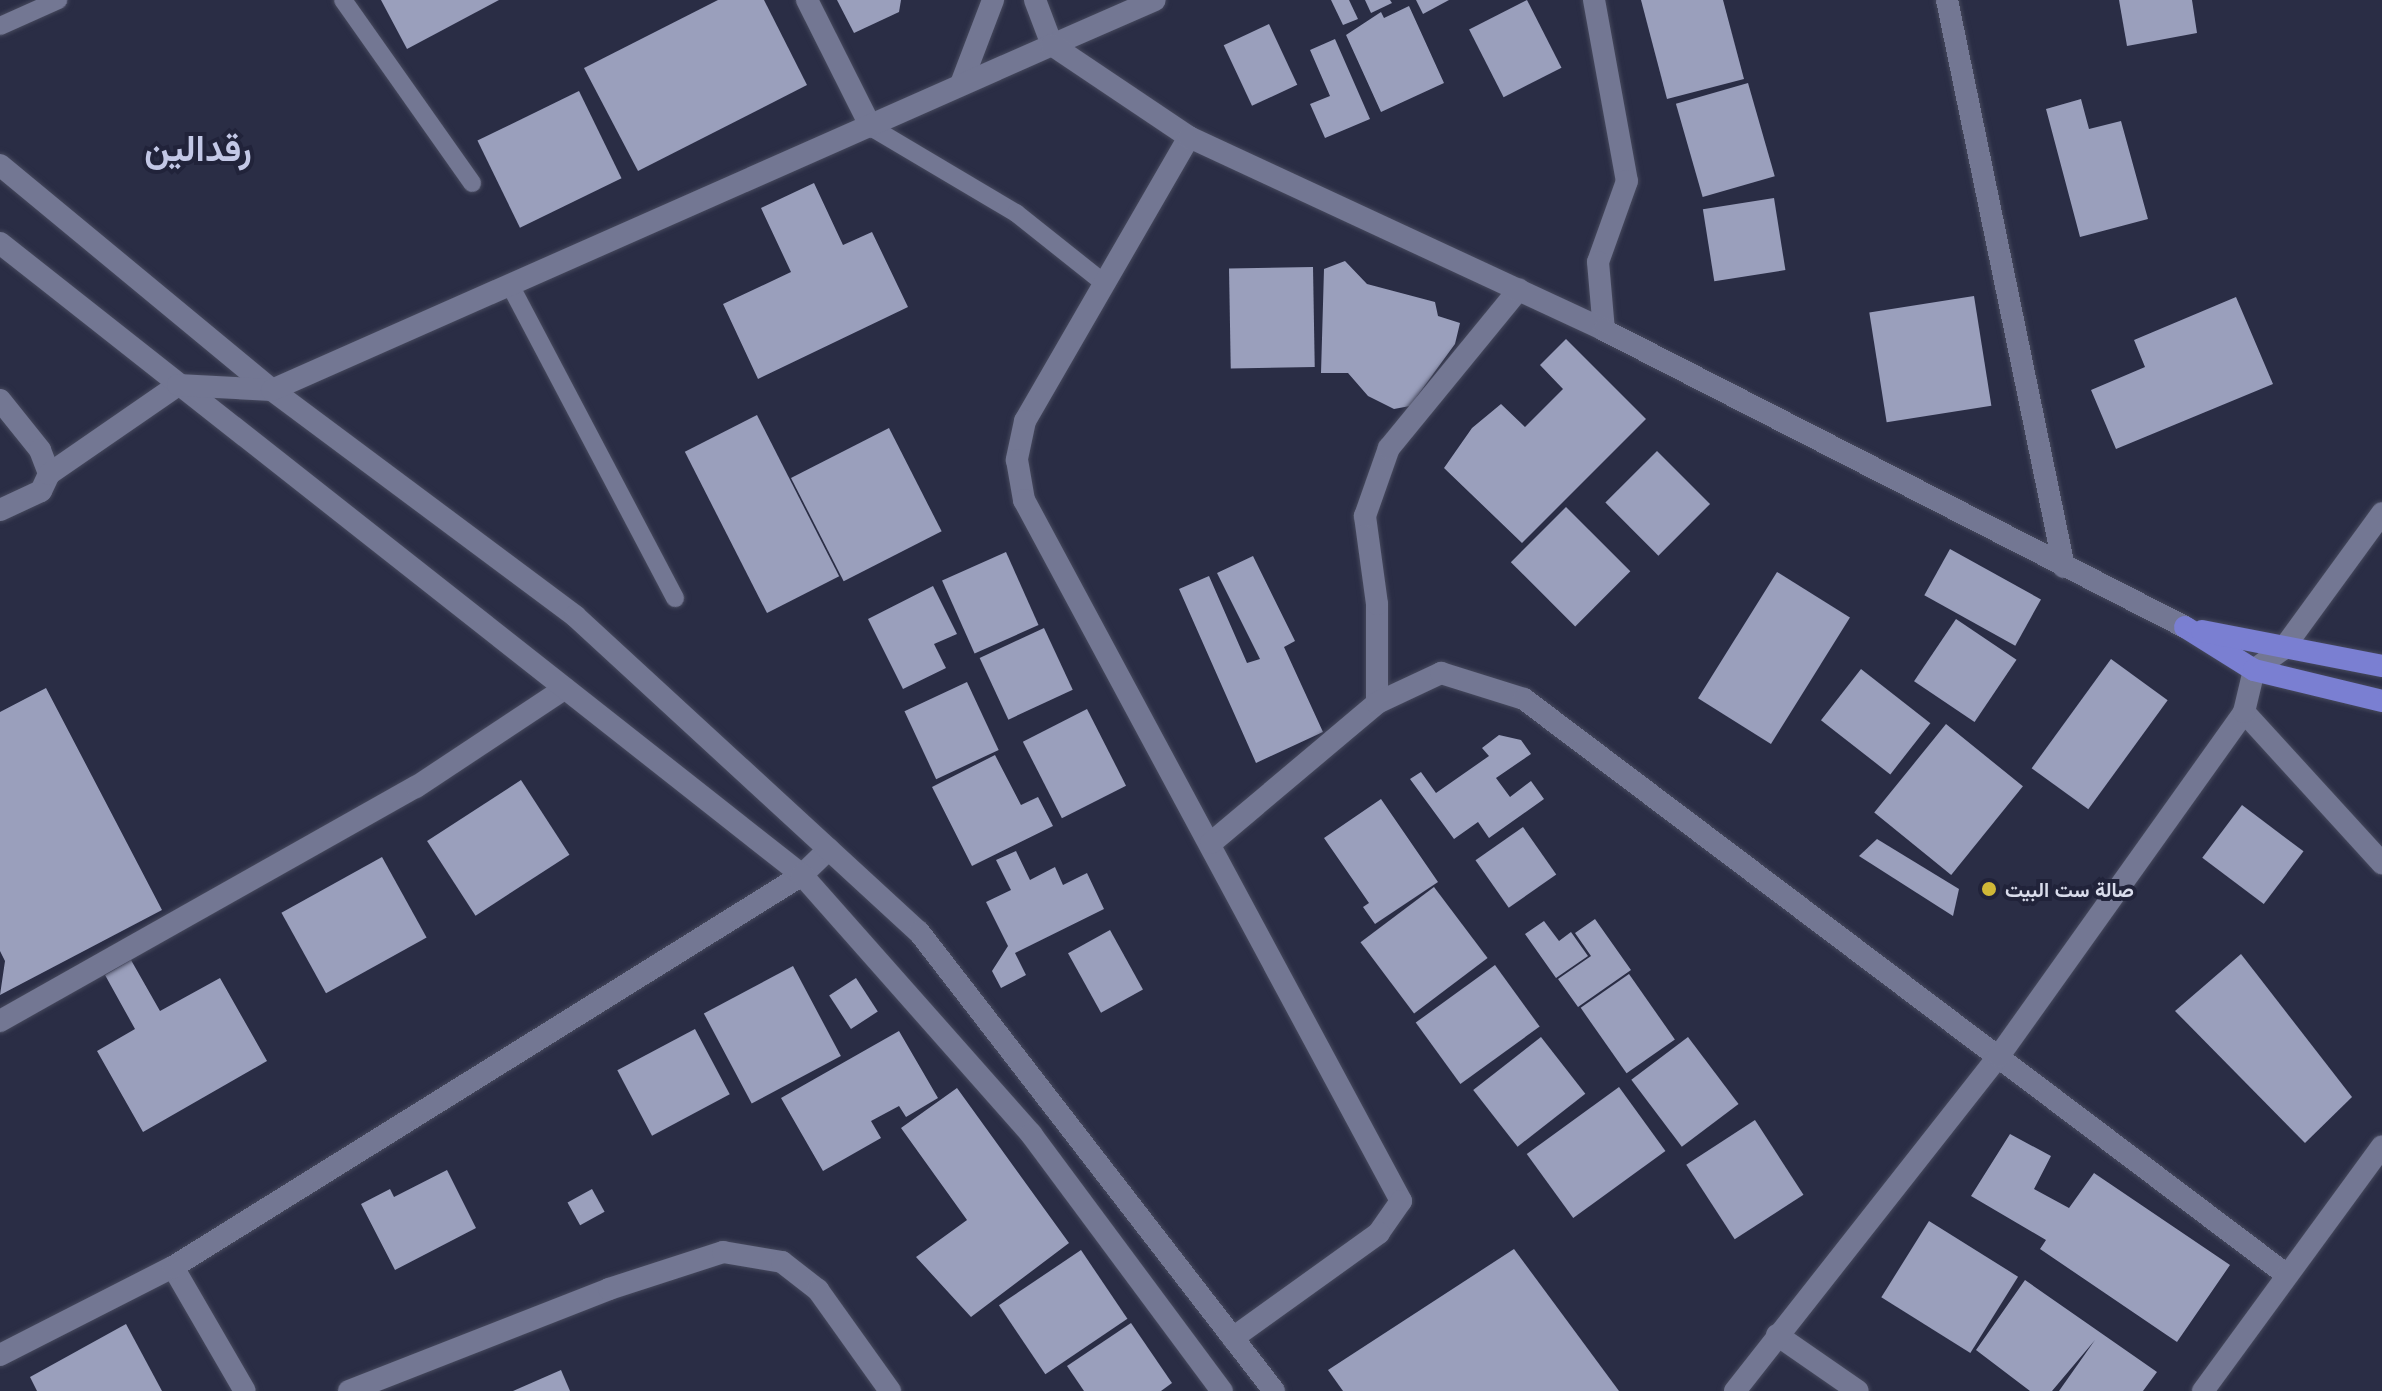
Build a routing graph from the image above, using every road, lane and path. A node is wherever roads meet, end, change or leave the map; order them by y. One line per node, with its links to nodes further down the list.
1 (58, 0): 9 (lane)
2 (343, 0): 15 (lane)
3 (807, 0): 12 (street)
4 (993, 0): 11 (street)
5 (1035, 0): 10 (street)
6 (1155, 0): 10 (street)
7 (1594, 0): 20 (street)
8 (1947, 0): 27 (street)
9 (0, 26)
10 (1052, 45): 11 (street); 13 (street)
11 (961, 84): 12 (street)
12 (871, 127): 17 (lane); 18 (street)
13 (1189, 137): 17 (street); 19 (street)
14 (0, 165): 22 (street)
15 (472, 183)
16 (0, 243): 21 (street)
17 (1104, 283): 37 (street)
18 (510, 285): 22 (street); 28 (lane)
19 (1519, 289): 20 (street); 35 (street)
20 (1604, 330): 27 (street)
21 (178, 385): 22 (street); 24 (street); 33 (street)
22 (272, 390): 38 (street)
23 (0, 400): 24 (street)
24 (49, 474): 25 (street)
25 (0, 510)
26 (2382, 513): 30 (street)
27 (2064, 567): 29 (street)
28 (675, 598)
29 (2185, 627): 30 (main road); 32 (main road)
30 (2283, 649): 31 (main road); 32 (street)
31 (2382, 666)
32 (2254, 670): 34 (main road); 36 (street)
33 (564, 689): 40 (street); 41 (street)
34 (2382, 701)
35 (1377, 703): 37 (street); 42 (street)
36 (2244, 712): 39 (street); 42 (street)
37 (1211, 843): 47 (street)
38 (829, 849): 40 (street); 47 (street)
39 (2382, 863)
40 (802, 875): 44 (street); 52 (street)
41 (0, 1021)
42 (1999, 1056): 45 (street); 46 (street)
43 (2382, 1146): 45 (street)
44 (173, 1267): 48 (street); 49 (street)
45 (2287, 1275): 56 (street)
46 (1777, 1335): 54 (street); 55 (street)
47 (1233, 1338): 53 (street)
48 (0, 1355)
49 (245, 1391)
50 (349, 1391): 51 (street)
51 (890, 1391)
52 (1222, 1391)
53 (1274, 1391)
54 (1735, 1391)
55 (1858, 1391)
56 (2203, 1391)

